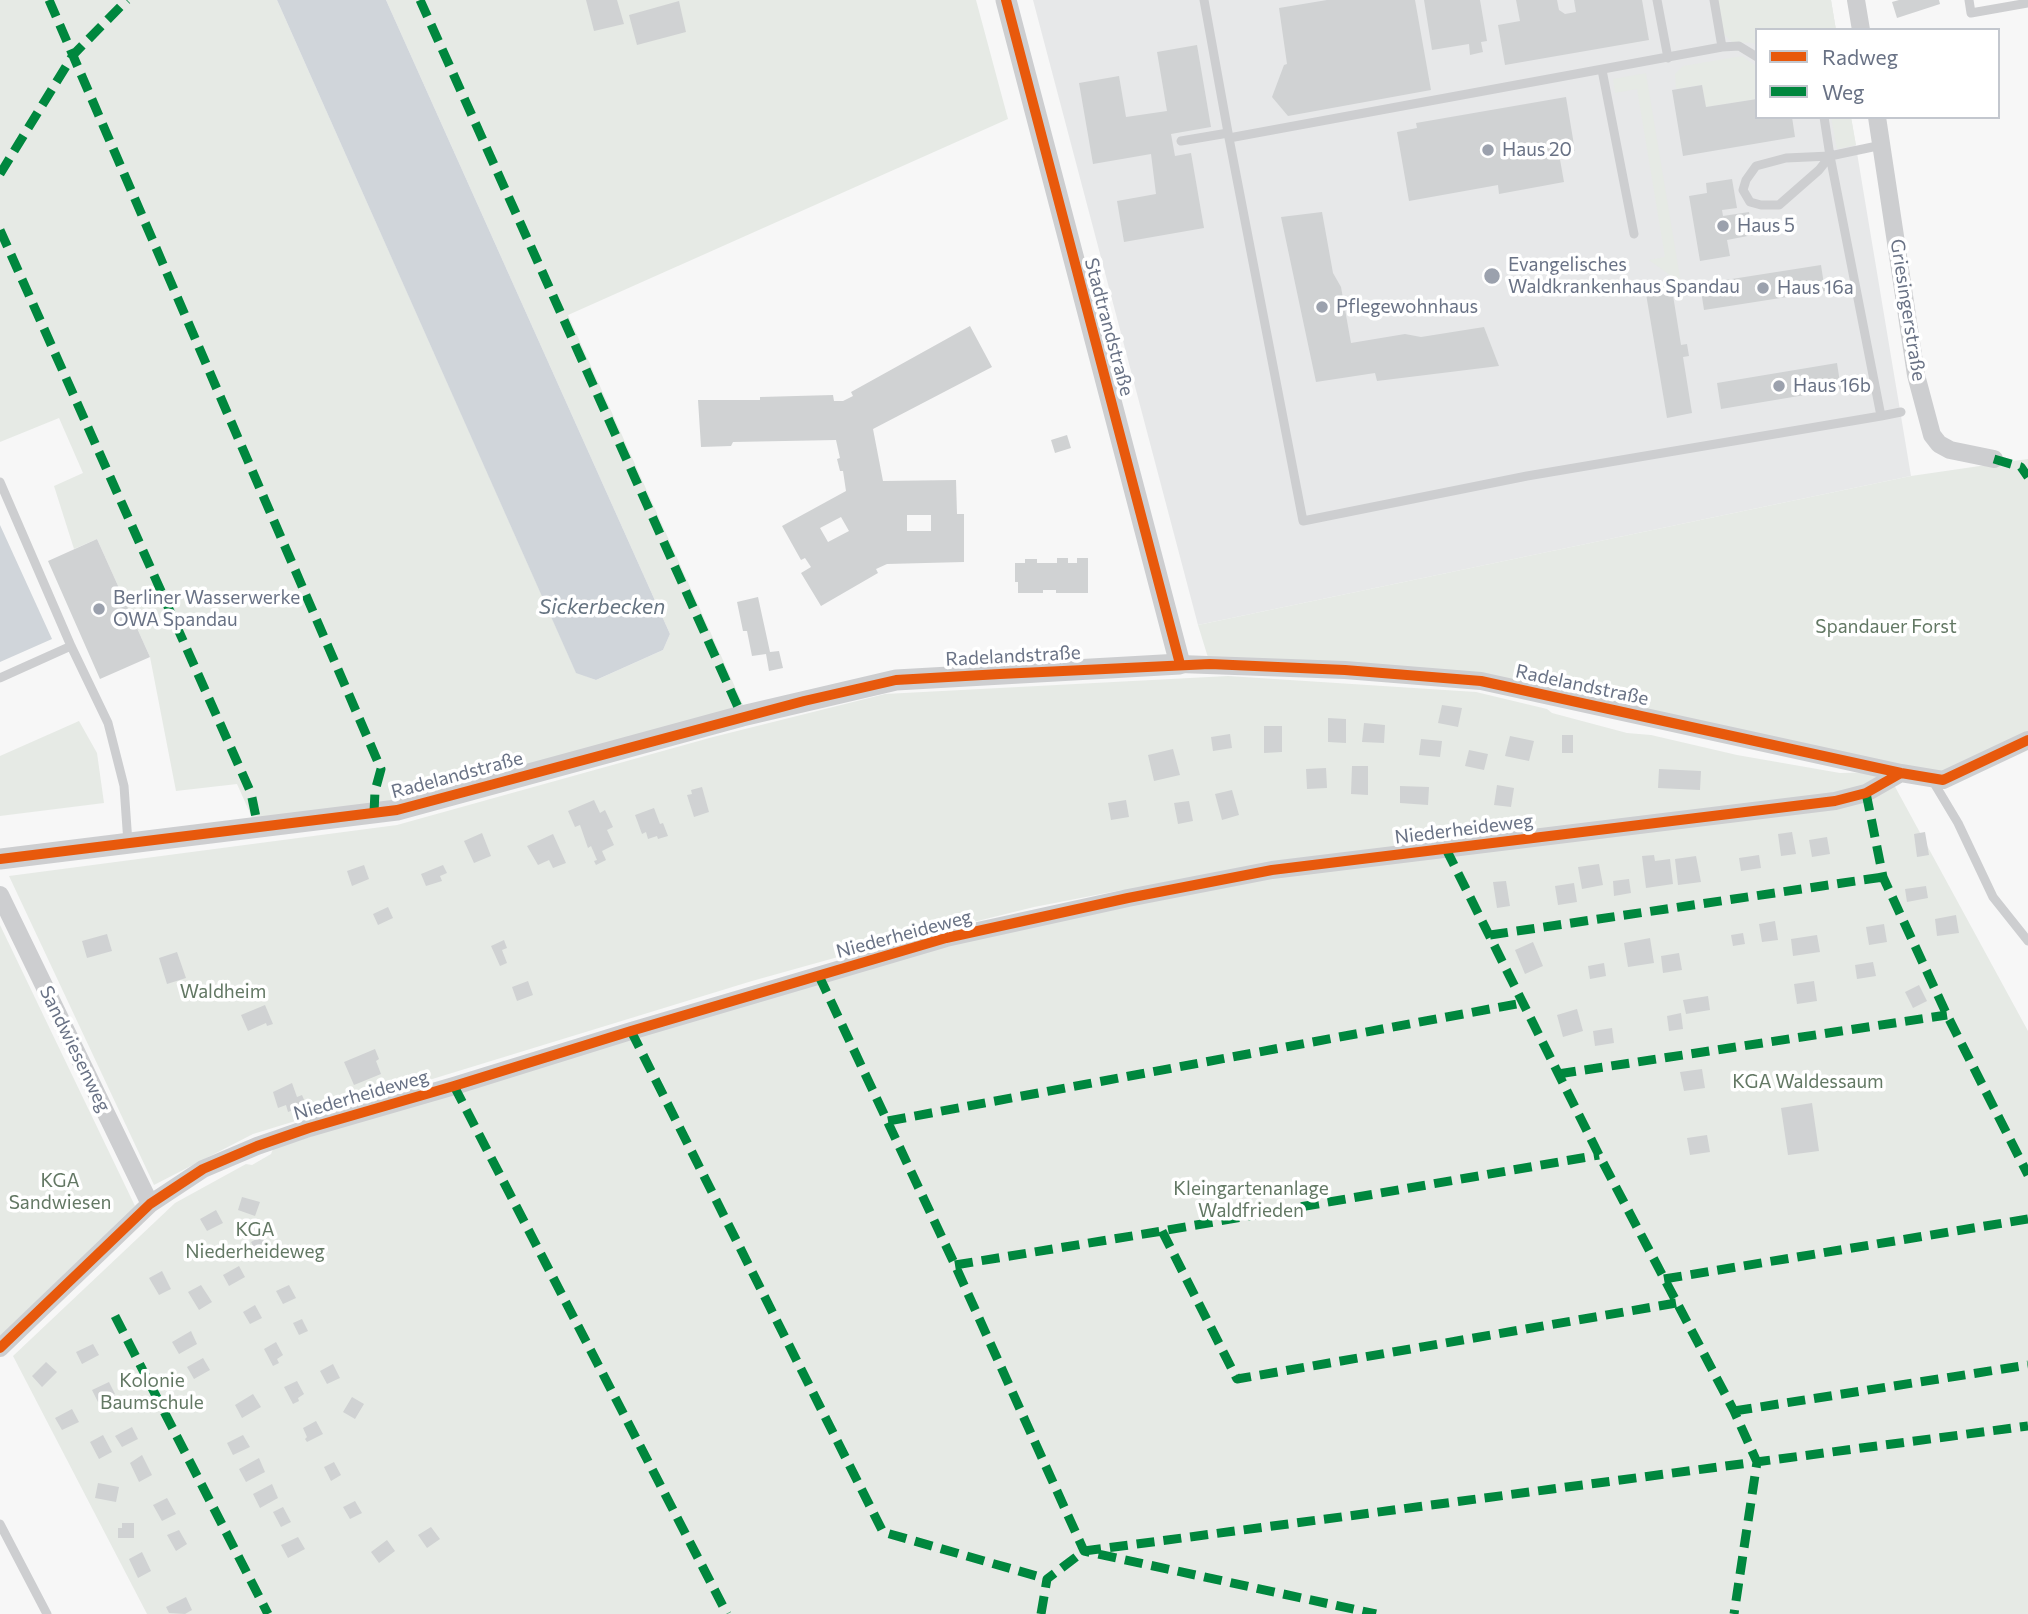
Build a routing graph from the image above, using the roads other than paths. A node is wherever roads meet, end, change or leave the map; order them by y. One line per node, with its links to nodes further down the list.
1 (1006, 0): 25 (street, Stadtrandstraße)
2 (1204, 0): 15 (lane)
3 (1657, 0): 11 (lane)
4 (1714, 0): 9 (lane)
5 (1856, 0): 8 (street)
6 (1969, 0): 7 (lane)
7 (2028, 3)
8 (1861, 28)
9 (1722, 47): 10 (lane); 11 (lane)
10 (1755, 56)
11 (1668, 58): 12 (lane)
12 (1602, 70): 15 (lane); 19 (lane)
13 (1824, 119): 18 (lane)
14 (1877, 119): 17 (street, Griesingerstraße)
15 (1229, 135): 16 (lane); 21 (lane)
16 (1181, 141)
17 (1882, 145): 18 (lane); 22 (street, Griesingerstraße)
18 (1830, 156): 18 (lane); 21 (lane)
19 (1634, 234)
20 (1901, 412): 21 (lane)
21 (1881, 416)
22 (1994, 459)
23 (0, 482): 24 (lane)
24 (71, 646): 26 (lane); 30 (lane)
25 (1180, 664): 28 (street, Radelandstraße); 30 (street, Radelandstraße)
26 (0, 678)
27 (2028, 740): 29 (street, Radelandstraße)
28 (1901, 773): 29 (street, Radelandstraße); 34 (street, Niederheideweg)
29 (1931, 778): 33 (lane)
30 (128, 843): 31 (street, Radelandstraße)
31 (0, 859)
32 (0, 895): 34 (street, Sandwiesenweg)
33 (2028, 941)
34 (150, 1203): 35 (street, Niederheideweg)
35 (0, 1348)
36 (0, 1524): 37 (lane)
37 (47, 1614)

